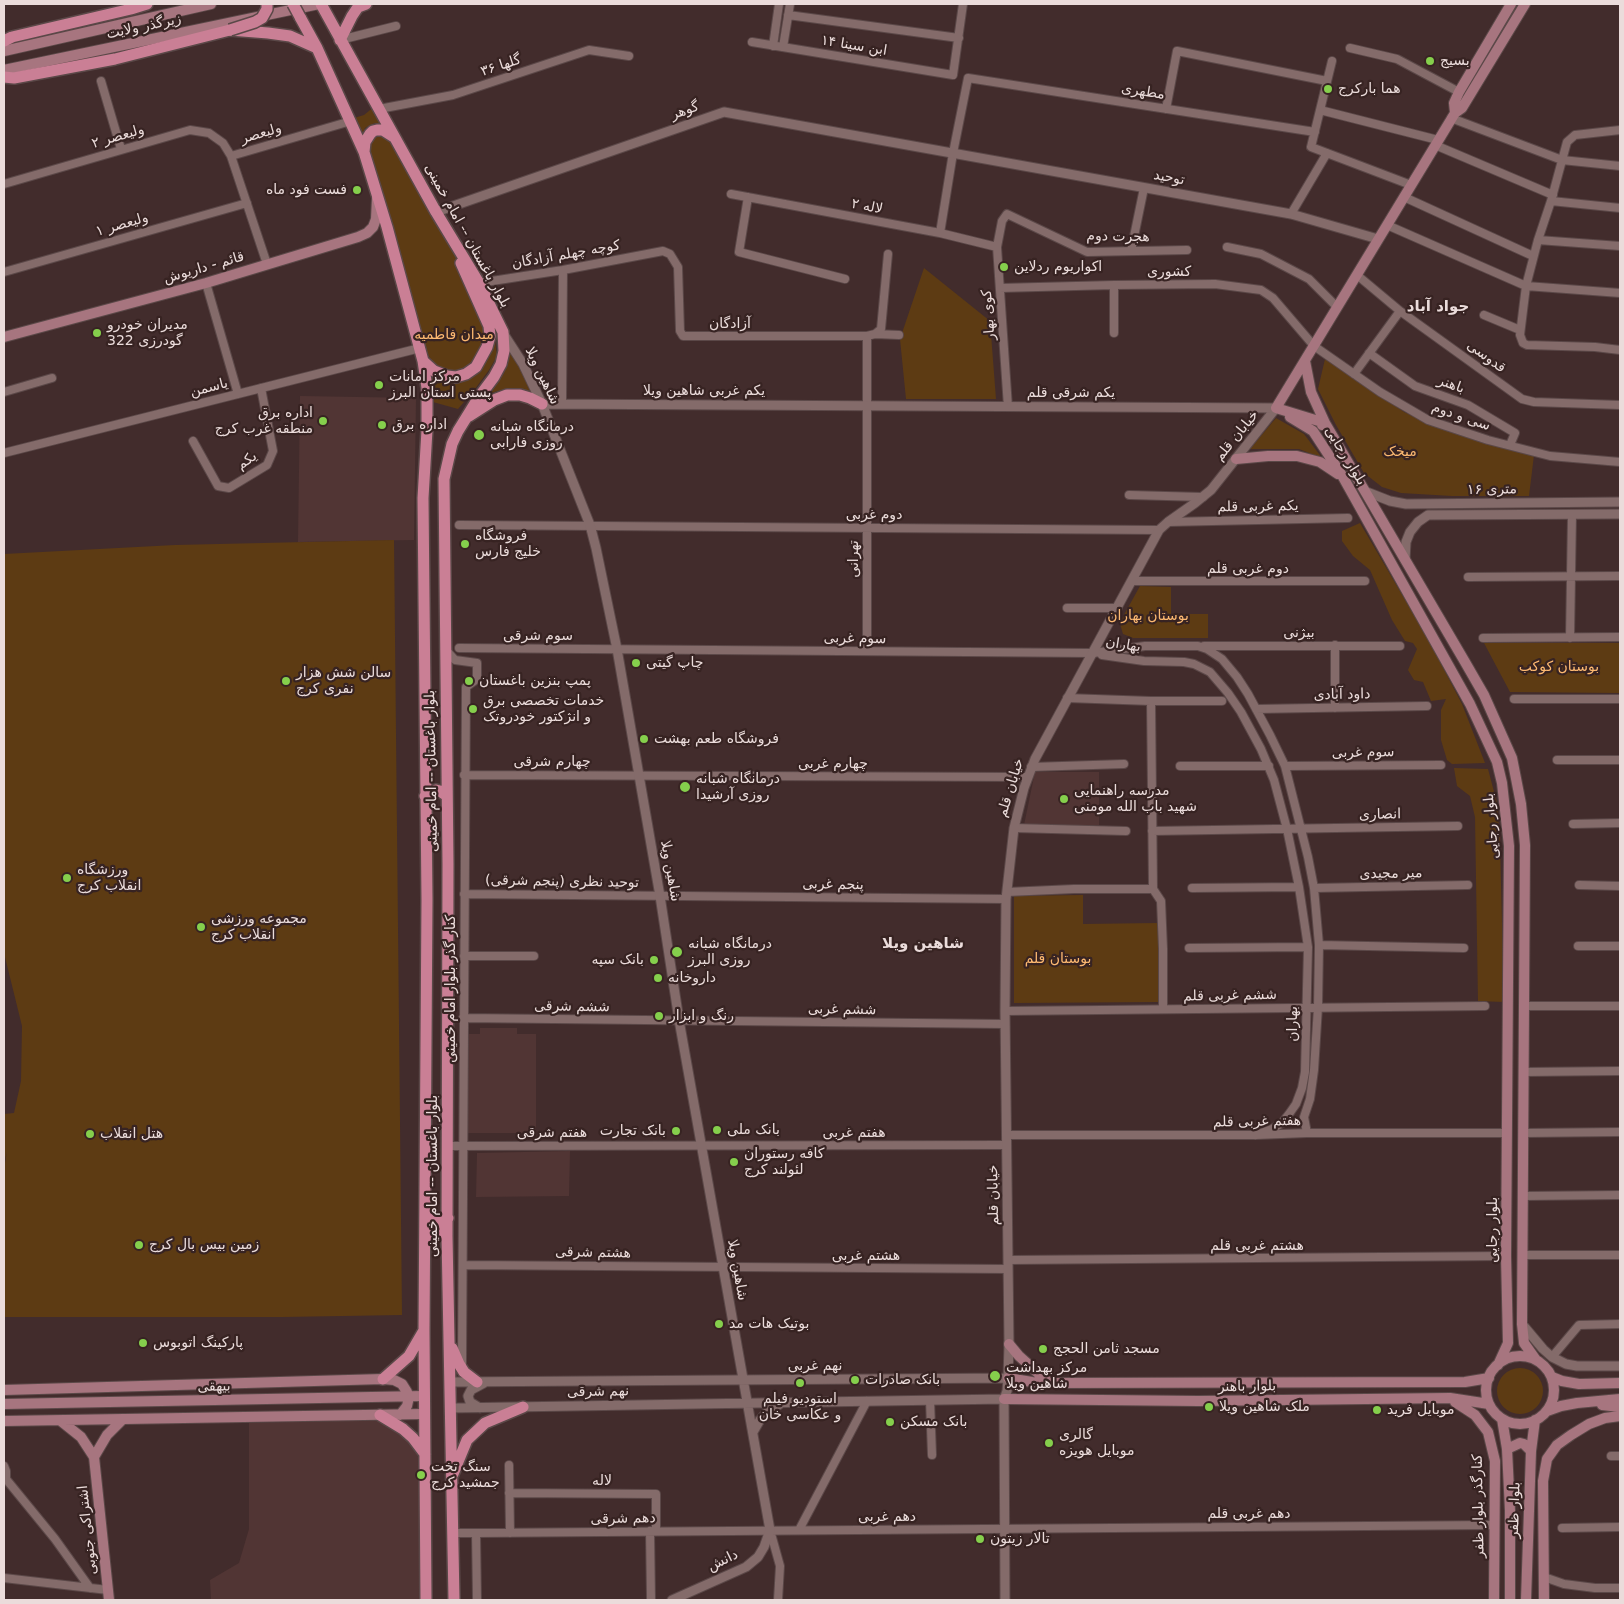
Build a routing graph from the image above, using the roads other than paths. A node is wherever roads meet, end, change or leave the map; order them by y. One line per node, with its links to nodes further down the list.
1 (146, 4): 17 (main road)
2 (211, 4): 23 (main road, زیرگذر ولایت)
3 (267, 4): 14 (main road, bridge)
4 (293, 4): 21 (main road, بلوار باغستان -- امام خمینی, bridge)
5 (366, 4): 16 (main road)
6 (779, 4): 19 (street)
7 (790, 4): 12 (street)
8 (963, 4): 15 (street)
9 (1510, 4): 30 (main road)
10 (1525, 4): 34 (main road)
11 (321, 5): 16 (main road, بلوار باغستان -- امام خمینی); 26 (main road, زیرگذر ولایت)
12 (788, 15): 15 (street); 20 (street)
13 (396, 26): 16 (street)
14 (230, 30): 21 (main road); 27 (main road)
15 (958, 38): 20 (street, ابن سینا ۱۴)
16 (340, 40): 31 (main road, بلوار باغستان -- امام خمینی)
17 (4, 41)
18 (752, 42): 19 (street, ابن سینا ۱۴)
19 (773, 46): 20 (street, ابن سینا ۱۴)
20 (783, 47)
21 (317, 48): 35 (main road, بلوار باغستان -- امام خمینی)
22 (1350, 48): 30 (street)
23 (4, 51)
24 (629, 56): 31 (street, ۳۶ گلها)
25 (1332, 62): 29 (street)
26 (4, 70)
27 (4, 77)
28 (101, 80): 40 (street)
29 (1327, 81): 32 (street); 33 (street)
30 (1459, 92): 34 (main road)
31 (379, 109): 38 (main road, بلوار باغستان -- امام خمینی)
32 (1166, 109): 37 (street, مطهری); 43 (street, مطهری)
33 (1320, 110): 37 (street); 39 (street)
34 (1453, 116): 39 (main road, خیابان قلم); 45 (street)
35 (351, 121): 41 (main road, بلوار باغستان -- امام خمینی); 44 (street, ولیعصر)
36 (1620, 130): 45 (street)
37 (1315, 132): 42 (street)
38 (394, 137): 41 (main road); 57 (main road, بلوار باغستان -- امام خمینی)
39 (1437, 143): 48 (main road, خیابان قلم); 54 (street)
40 (121, 149): 44 (street, ولیعصر ۲); 47 (street, ولیعصر ۲)
41 (364, 152): 50 (main road, بلوار باغستان -- امام خمینی)
42 (1327, 153): 48 (street); 58 (street)
43 (953, 154): 49 (street, توحید); 57 (street, گوهر); 61 (street)
44 (231, 156): 55 (street, ولیعصر)
45 (1562, 160): 46 (street); 54 (street)
46 (1620, 166)
47 (4, 184)
48 (1411, 185): 52 (main road, خیابان قلم)
49 (1144, 188): 58 (street, توحید); 70 (street)
50 (377, 192): 73 (main road, قائم - داریوش); 95 (main road, بلوار باغستان -- امام خمینی)
51 (731, 194): 53 (street, لاله ۲)
52 (1404, 197): 60 (main road, خیابان قلم); 72 (street)
53 (748, 198): 61 (street, لاله ۲); 77 (street)
54 (1552, 198): 56 (street); 63 (street)
55 (247, 203): 73 (street, ولیعصر); 75 (street, ولیعصر ۱)
56 (1620, 208)
57 (436, 212): 64 (main road, بلوار باغستان -- امام خمینی)
58 (1291, 214): 62 (street, توحید)
59 (1002, 221): 66 (street, کوی بهار); 70 (street, هجرت دوم)
60 (1387, 225): 62 (main road, خیابان قلم); 81 (street)
61 (940, 233): 66 (street, لاله ۲)
62 (1378, 239): 76 (main road, خیابان قلم)
63 (1538, 240): 65 (street); 72 (street)
64 (454, 241): 79 (main road, بلوار باغستان -- امام خمینی); 98 (main road)
65 (1620, 246)
66 (997, 247): 82 (street, کوی بهار)
67 (1227, 247): 84 (street)
68 (1187, 250): 70 (street, هجرت دوم)
69 (657, 251): 74 (street, کوچه چهلم آزادگان); 93 (street, آزادگان)
70 (1131, 251)
71 (888, 254): 88 (street)
72 (1533, 256): 81 (street)
73 (267, 264): 78 (main road, قائم - داریوش)
74 (562, 270): 79 (street, کوچه چهلم آزادگان); 106 (street)
75 (4, 272)
76 (1357, 275): 84 (main road, خیابان قلم); 85 (street, قدوسی)
77 (845, 279)
78 (206, 282): 92 (main road, قائم - داریوش); 104 (street)
79 (479, 283): 87 (main road, بلوار باغستان -- امام خمینی)
80 (1114, 285): 82 (street, کشوری); 89 (street); 94 (street, کشوری)
81 (1526, 286): 83 (street); 90 (street)
82 (1000, 288): 109 (street, کوی بهار)
83 (1620, 293)
84 (1337, 308): 94 (main road, خیابان قلم)
85 (1400, 311): 97 (street); 107 (street, قدوسی)
86 (1484, 315): 90 (street)
87 (503, 332): 105 (street, شاهین ویلا); 111 (main road, بلوار باغستان -- امام خمینی)
88 (878, 332): 91 (street, آزادگان); 93 (street, آزادگان)
89 (1114, 333)
90 (1520, 334): 96 (street)
91 (899, 335)
92 (4, 336)
93 (866, 336): 108 (street, تهرانی)
94 (1314, 346): 99 (main road, خیابان قلم); 100 (street, سی و دوم)
95 (420, 348): 98 (main road, بلوار باغستان -- امام خمینی); 102 (street, یاسمن)
96 (1620, 350)
97 (1369, 353): 100 (street); 115 (street, باهنر)
98 (423, 361): 165 (main road, بلوار باغستان -- امام خمینی)
99 (1305, 361): 110 (main road, خیابان قلم); 112 (main road)
100 (1354, 374): 115 (street, سی و دوم)
101 (52, 378): 103 (street)
102 (260, 388): 104 (street, یاسمن); 114 (street, یکم)
103 (4, 392)
104 (238, 394): 116 (street, یاسمن)
105 (542, 404): 106 (street, یکم غربی شاهین ویلا); 111 (main road); 129 (street, شاهین ویلا)
106 (562, 404): 108 (street, یکم غربی شاهین ویلا)
107 (1620, 405)
108 (866, 406): 109 (street, یکم شرقی قلم); 130 (street, تهرانی)
109 (1008, 407): 110 (street, یکم شرقی قلم)
110 (1276, 408): 112 (main road, بلوار رجایی); 113 (main road, بلوار رجایی); 117 (street, خیابان قلم)
111 (466, 418): 148 (main road, بلوار باغستان -- امام خمینی)
112 (1325, 423): 113 (main road); 120 (main road, بلوار رجایی)
113 (1313, 431): 119 (main road, بلوار رجایی)
114 (194, 441)
115 (1510, 445): 118 (street, سی و دوم)
116 (4, 453)
117 (1236, 459): 119 (main road); 122 (street, خیابان قلم)
118 (1620, 462)
119 (1343, 477): 164 (main road, بلوار رجایی)
120 (1367, 492): 123 (street, ۱۶ متری); 132 (main road, بلوار رجایی)
121 (1129, 495): 122 (street)
122 (1203, 497): 127 (street, خیابان قلم)
123 (1620, 502)
124 (1572, 514): 125 (street, ۱۶ متری); 132 (street, ۱۶ متری); 134 (street)
125 (1620, 514)
126 (1348, 518): 127 (street, یکم غربی قلم)
127 (1168, 522): 131 (street, خیابان قلم)
128 (458, 525): 129 (street, دوم غربی)
129 (590, 525): 130 (street, دوم غربی); 149 (street, شاهین ویلا)
130 (867, 528): 131 (street, دوم غربی); 150 (street, تهرانی)
131 (1159, 530): 136 (street, خیابان قلم)
132 (1405, 560): 161 (main road, بلوار رجایی)
133 (1468, 576): 134 (street)
134 (1570, 576): 135 (street); 142 (street)
135 (1620, 576)
136 (1132, 581): 137 (street, دوم غربی قلم); 139 (street, خیابان قلم)
137 (1365, 581)
138 (1067, 608): 139 (street)
139 (1118, 608): 151 (street, خیابان قلم)
140 (1620, 637): 142 (street)
141 (1483, 638): 142 (street)
142 (1570, 638)
143 (1335, 645): 145 (street, بیژنی); 146 (street, بیژنی); 159 (street)
144 (1145, 646): 145 (street, بهاران); 151 (street, بهاران); 152 (street)
145 (1198, 646): 160 (street, بهاران)
146 (1400, 646)
147 (459, 648): 149 (street, سوم شرقی)
148 (445, 649): 166 (main road, بلوار باغستان -- امام خمینی); 173 (street, کنار گذر بلوار امام خمینی)
149 (617, 649): 150 (street, سوم غربی); 174 (street, شاهین ویلا)
150 (867, 651): 151 (street, سوم غربی)
151 (1093, 653): 152 (street, بهاران); 153 (street, خیابان قلم)
152 (1144, 661): 170 (street, بهاران)
153 (1067, 698): 156 (street); 172 (street, خیابان قلم)
154 (1514, 699): 155 (street)
155 (1620, 699)
156 (1151, 701): 157 (street); 185 (street)
157 (1222, 701)
158 (1428, 706): 159 (street, داود آبادی)
159 (1336, 708): 160 (street, داود آبادی)
160 (1256, 709): 171 (street, بهاران)
161 (1512, 758): 164 (main road); 207 (main road, بلوار رجایی)
162 (1557, 760): 163 (street)
163 (1620, 760)
164 (1497, 762): 219 (main road, بلوار رجایی)
165 (425, 764): 166 (main road); 176 (main road, بلوار باغستان -- امام خمینی)
166 (447, 764): 177 (main road, بلوار باغستان -- امام خمینی)
167 (1124, 764): 172 (street)
168 (1442, 765): 171 (street, سوم غربی)
169 (1180, 766): 170 (street)
170 (1269, 766): 182 (street, بهاران)
171 (1285, 766): 183 (street, بهاران)
172 (1031, 767): 175 (street, خیابان قلم)
173 (464, 775): 174 (street, چهارم شرقی); 187 (street, کنار گذر بلوار امام خمینی)
174 (639, 775): 175 (street, چهارم غربی); 197 (street, شاهین ویلا)
175 (1027, 777): 181 (street, خیابان قلم)
176 (425, 796): 177 (main road); 230 (main road, بلوار باغستان -- امام خمینی)
177 (447, 796): 186 (main road, بلوار باغستان -- امام خمینی)
178 (1620, 823): 179 (street)
179 (1573, 824)
180 (1458, 826): 183 (street, انصاری)
181 (1014, 828): 184 (street); 196 (street, خیابان قلم)
182 (1286, 829): 183 (street, انصاری); 185 (street); 191 (street, بهاران)
183 (1301, 829): 193 (street, بهاران)
184 (1126, 830)
185 (1152, 831): 194 (street)
186 (448, 864): 187 (street); 225 (main road, بلوار باغستان -- امام خمینی)
187 (464, 864): 195 (street, کنار گذر بلوار امام خمینی)
188 (1468, 885): 193 (street, میر مجیدی)
189 (1579, 886): 190 (street)
190 (1620, 886)
191 (1299, 887): 192 (street); 201 (street, بهاران)
192 (1192, 888)
193 (1314, 888): 198 (street, بهاران)
194 (1153, 889): 196 (street, پنجم غربی); 211 (street)
195 (464, 894): 197 (street, توحید نظری (پنجم شرقی)); 204 (street, کنار گذر بلوار امام خمینی)
196 (1006, 895): 197 (street, پنجم غربی); 212 (street, خیابان قلم)
197 (660, 896): 214 (street, شاهین ویلا)
198 (1319, 945): 203 (street); 210 (street, بهاران)
199 (1578, 946): 200 (street)
200 (1620, 946)
201 (1308, 947): 202 (street); 209 (street, بهاران)
202 (1189, 948)
203 (1464, 948)
204 (464, 956): 205 (street); 213 (street, کنار گذر بلوار امام خمینی)
205 (534, 956)
206 (1485, 1006): 210 (street, ششم غربی قلم)
207 (1524, 1006): 208 (street); 217 (main road, بلوار رجایی)
208 (1620, 1006)
209 (1306, 1007): 210 (street, ششم غربی قلم); 211 (street, ششم غربی قلم); 223 (street, بهاران)
210 (1318, 1007): 221 (street, بهاران)
211 (1163, 1009): 212 (street, ششم غربی قلم)
212 (1005, 1011): 215 (street, خیابان قلم)
213 (464, 1018): 214 (street, ششم شرقی); 226 (street, کنار گذر بلوار امام خمینی)
214 (679, 1020): 215 (street, ششم غربی); 227 (street, شاهین ویلا)
215 (1005, 1024): 222 (street, خیابان قلم)
216 (1620, 1071): 217 (street)
217 (1523, 1072): 220 (main road, بلوار رجایی)
218 (1620, 1132): 220 (street)
219 (1507, 1133): 221 (street, هفتم غربی قلم); 236 (main road, بلوار رجایی)
220 (1524, 1133): 229 (main road, بلوار رجایی)
221 (1306, 1134): 223 (street, هفتم غربی قلم)
222 (1006, 1135): 223 (street, هفتم غربی قلم); 224 (street, خیابان قلم)
223 (1256, 1135)
224 (1007, 1145): 227 (street, هفتم غربی); 238 (street, خیابان قلم)
225 (447, 1146): 226 (street, هفتم شرقی); 231 (main road, بلوار باغستان -- امام خمینی)
226 (463, 1146): 227 (street, هفتم شرقی); 237 (street, کنار گذر بلوار امام خمینی)
227 (701, 1146): 239 (street, شاهین ویلا)
228 (1620, 1195): 229 (street)
229 (1522, 1196): 234 (main road, بلوار رجایی)
230 (425, 1216): 231 (main road); 233 (main road, بلوار باغستان -- امام خمینی)
231 (448, 1218): 232 (main road, بلوار باغستان -- امام خمینی)
232 (447, 1236): 233 (main road); 243 (main road, بلوار باغستان -- امام خمینی)
233 (425, 1238): 242 (main road, بلوار باغستان -- امام خمینی)
234 (1522, 1255): 235 (street); 240 (main road, بلوار رجایی)
235 (1620, 1255)
236 (1506, 1256): 238 (street, هشتم غربی قلم); 247 (main road, بلوار رجایی)
237 (463, 1265): 239 (street, هشتم شرقی); 249 (street, کنار گذر بلوار امام خمینی)
238 (1008, 1265): 239 (street, هشتم غربی); 244 (street, خیابان قلم)
239 (723, 1267): 254 (street, شاهین ویلا)
240 (1522, 1324): 245 (street); 246 (main road, بلوار رجایی)
241 (1620, 1324): 245 (street)
242 (424, 1330): 251 (main road); 260 (main road, بلوار باغستان -- امام خمینی)
243 (449, 1340): 249 (main road); 255 (main road, بلوار باغستان -- امام خمینی)
244 (1009, 1344): 252 (street, خیابان قلم); 257 (main road)
245 (1552, 1357): 248 (street)
246 (1536, 1360): 247 (main road); 250 (main road)
247 (1498, 1365): 253 (main road)
248 (1620, 1366)
249 (462, 1369): 256 (main road)
250 (1552, 1377): 258 (main road); 276 (main road)
251 (383, 1378): 259 (main road, بیهقی); 261 (main road)
252 (1008, 1378): 254 (street, نهم غربی); 257 (main road, بلوار باهنر); 263 (street, خیابان قلم)
253 (1489, 1378): 257 (main road, بلوار باهنر); 271 (main road)
254 (743, 1380): 256 (street, نهم شرقی); 268 (street, شاهین ویلا)
255 (450, 1382): 256 (street, نهم شرقی); 274 (main road, بلوار باغستان -- امام خمینی)
256 (482, 1382): 275 (street)
257 (1049, 1383)
258 (1620, 1383)
259 (4, 1390)
260 (424, 1396): 261 (main road, بیهقی); 277 (main road, بلوار باغستان -- امام خمینی)
261 (408, 1397): 270 (main road, بیهقی); 279 (main road)
262 (1450, 1398): 263 (main road, بلوار باهنر); 271 (main road, بلوار باهنر); 301 (main road, کنارگذر بلوار ظفر)
263 (1004, 1399): 265 (street); 303 (street, خیابان قلم)
264 (1620, 1399): 267 (main road)
265 (930, 1400): 266 (street); 290 (street)
266 (867, 1401): 269 (street); 306 (street)
267 (1586, 1402): 273 (main road); 276 (main road)
268 (747, 1403): 269 (street); 272 (street, نهم شرقی); 286 (street, شاهین ویلا)
269 (782, 1403): 286 (street)
270 (4, 1404)
271 (1490, 1404): 282 (main road)
272 (523, 1407): 275 (street, نهم شرقی); 296 (main road)
273 (1620, 1407)
274 (451, 1408): 275 (street, نهم شرقی); 296 (main road, بلوار باغستان -- امام خمینی)
275 (480, 1408)
276 (1547, 1411): 283 (main road)
277 (424, 1414): 279 (main road); 289 (main road, بلوار باغستان -- امام خمینی)
278 (380, 1415): 279 (main road); 281 (main road); 289 (main road)
279 (400, 1415)
280 (1620, 1416): 300 (main road)
281 (123, 1419): 285 (main road); 293 (main road)
282 (1502, 1419): 283 (main road); 287 (main road, بلوار ظفر)
283 (1535, 1420): 288 (main road, بلوار ظفر)
284 (4, 1421): 285 (main road)
285 (61, 1421): 293 (main road, اشتراکی جنوبی)
286 (753, 1432): 305 (street, شاهین ویلا)
287 (1507, 1449): 288 (main road); 299 (main road, بلوار ظفر)
288 (1531, 1451): 297 (main road, بلوار ظفر)
289 (425, 1454): 317 (main road, بلوار باغستان -- امام خمینی)
290 (932, 1455)
291 (1611, 1456): 292 (street)
292 (1620, 1456)
293 (94, 1457): 316 (main road, اشتراکی جنوبی)
294 (509, 1465): 298 (street)
295 (4, 1466): 314 (street)
296 (451, 1478): 308 (main road, بلوار باغستان -- امام خمینی)
297 (1530, 1480): 300 (main road); 326 (main road, بلوار ظفر)
298 (510, 1493): 307 (street, لاله); 310 (street)
299 (1510, 1511): 311 (main road); 325 (main road, بلوار ظفر)
300 (1543, 1520): 313 (main road)
301 (1494, 1525): 303 (street, دهم غربی قلم); 311 (main road, کنارگذر بلوار ظفر)
302 (1620, 1527): 304 (street)
303 (1005, 1528): 306 (street, دهم غربی); 323 (street, خیابان قلم)
304 (1562, 1528)
305 (770, 1530): 306 (street, دهم غربی); 307 (street, دهم شرقی); 321 (street, دانش); 322 (street, شاهین ویلا)
306 (799, 1530)
307 (653, 1531): 310 (street, دهم شرقی); 320 (street)
308 (453, 1533): 309 (street, دهم شرقی); 318 (main road, بلوار باغستان -- امام خمینی)
309 (476, 1533): 310 (street, دهم شرقی); 319 (street)
310 (510, 1533)
311 (1494, 1538): 324 (main road, کنارگذر بلوار ظفر)
312 (4, 1578): 314 (street)
313 (1544, 1578): 315 (street); 327 (main road)
314 (90, 1588): 316 (street)
315 (1619, 1588)
316 (108, 1595)
317 (426, 1600)
318 (454, 1600)
319 (477, 1600)
320 (651, 1600)
321 (672, 1600)
322 (778, 1600)
323 (1005, 1600)
324 (1494, 1600)
325 (1510, 1600)
326 (1526, 1600)
327 (1544, 1600)

